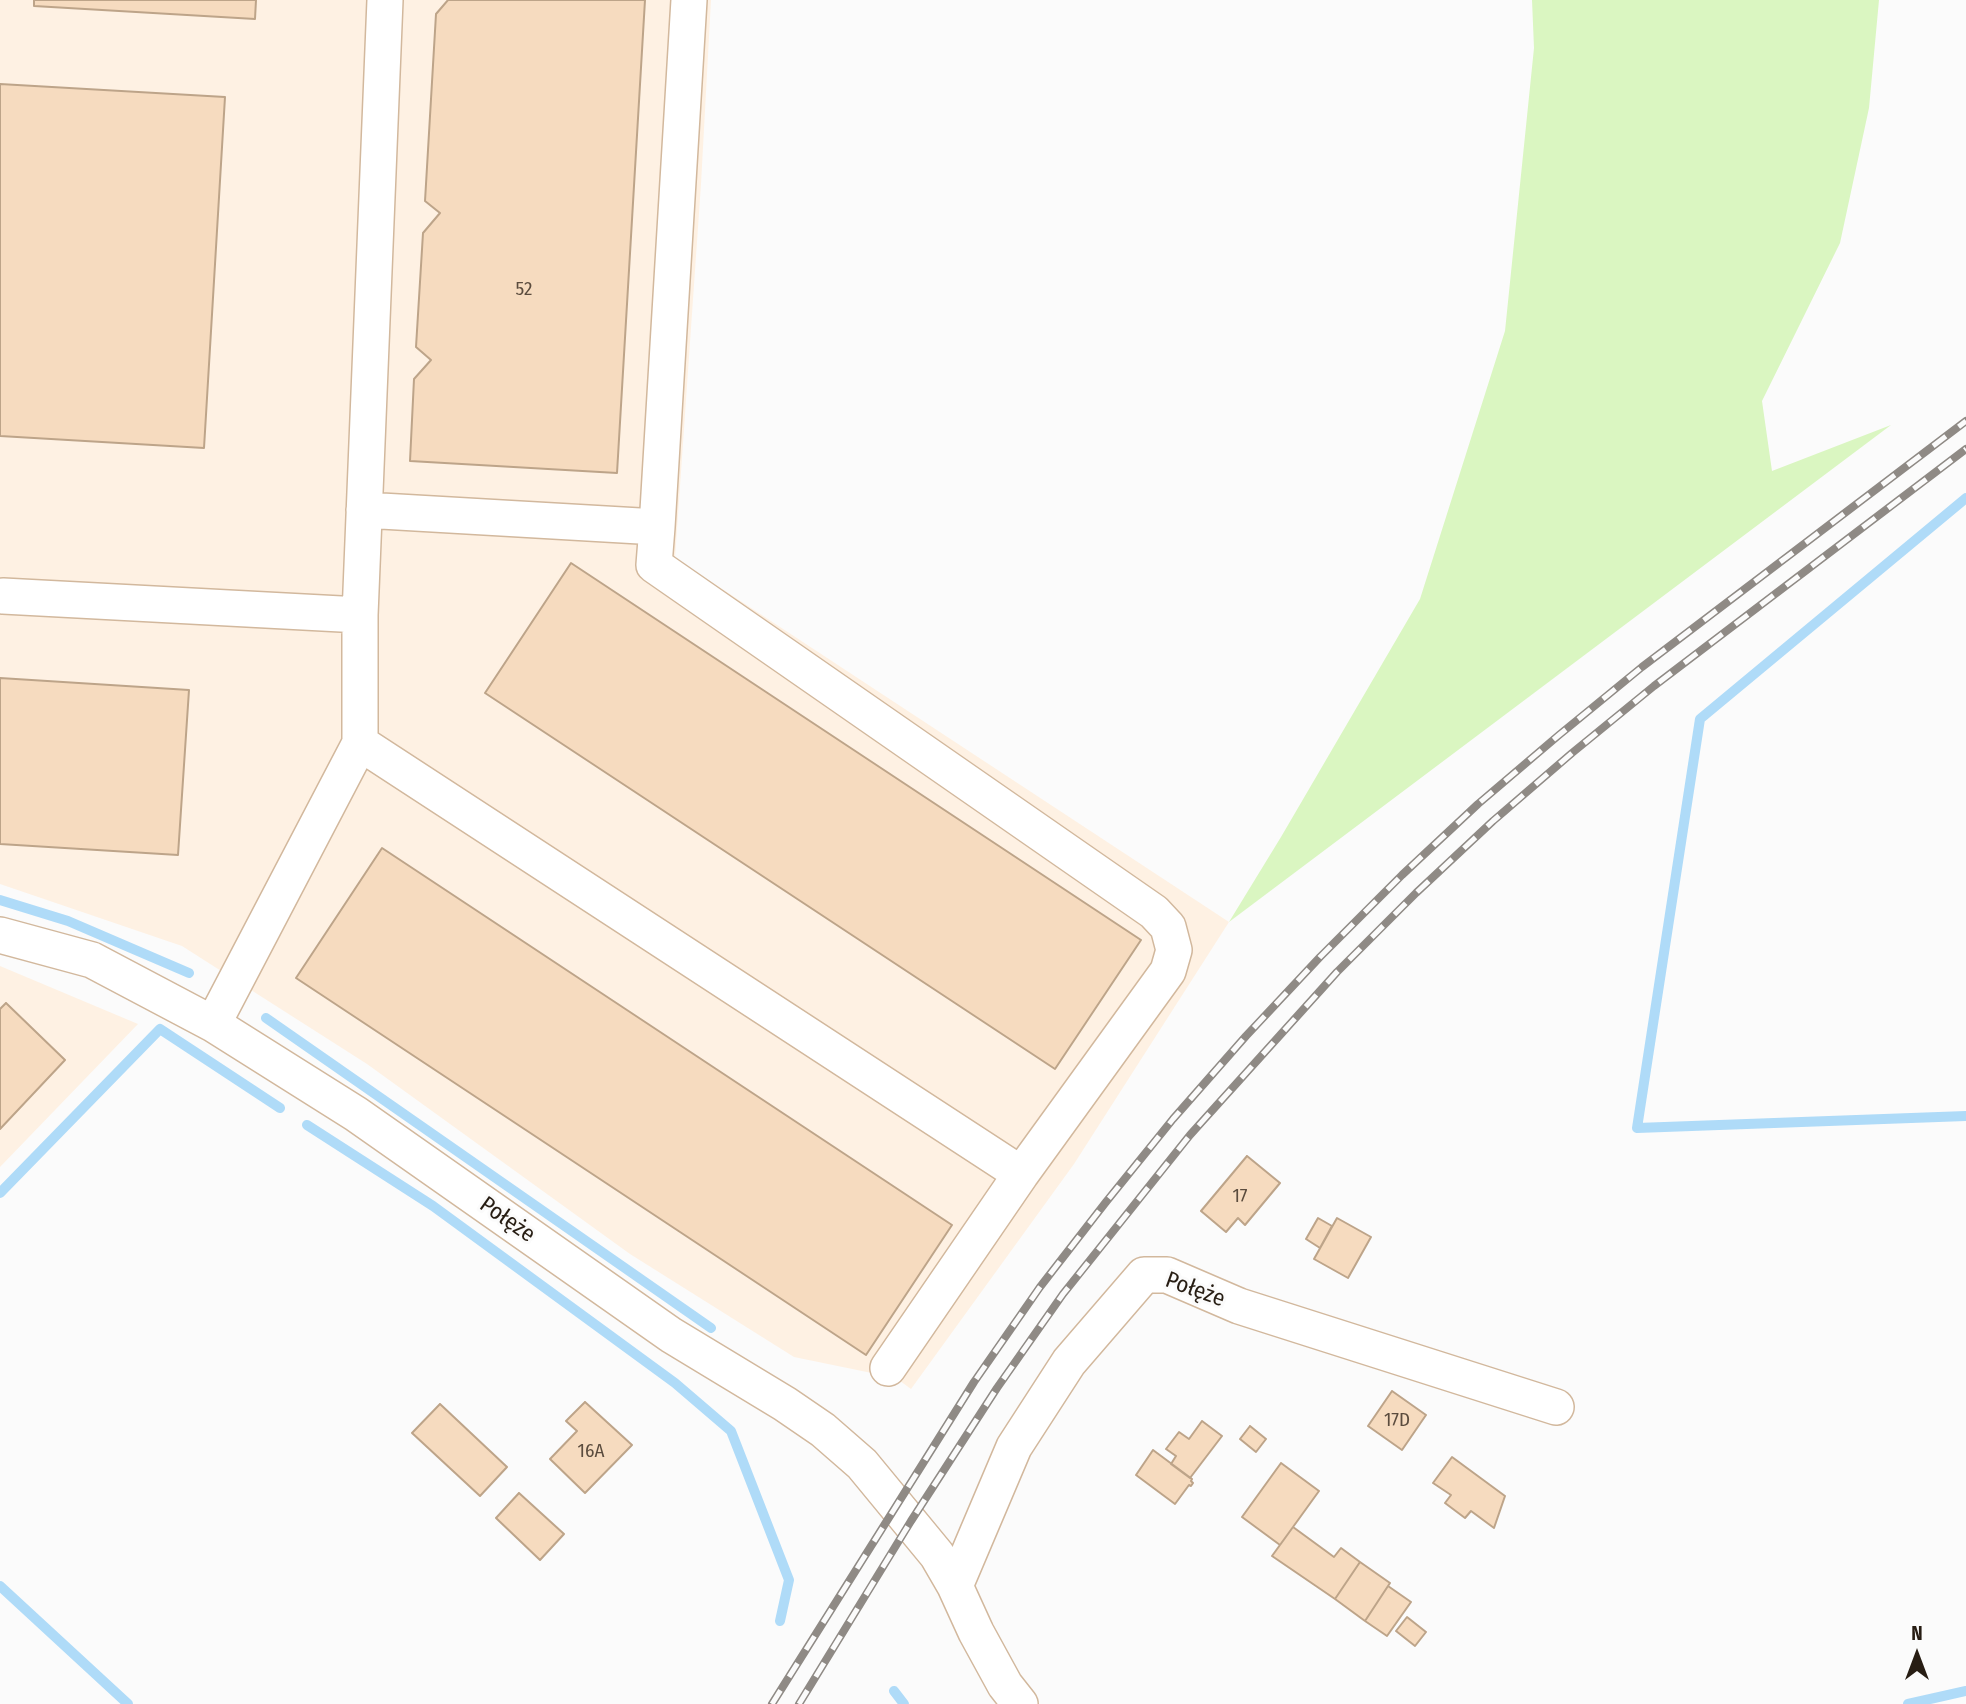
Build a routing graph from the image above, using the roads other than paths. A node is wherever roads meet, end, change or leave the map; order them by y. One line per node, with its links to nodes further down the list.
1 (385, 0): 3 (street)
2 (689, 0): 4 (street)
3 (364, 510): 4 (street); 6 (street)
4 (657, 527): 10 (street)
5 (3, 596): 6 (street)
6 (360, 615): 7 (street)
7 (360, 743): 9 (street); 10 (street)
8 (0, 935): 9 (street, Połęże)
9 (213, 1024): 13 (street, Połęże)
10 (1021, 1174): 11 (street)
11 (888, 1368)
12 (1556, 1406): 13 (street, Połęże)
13 (955, 1586): 14 (street, Połęże)
14 (1020, 1704)

